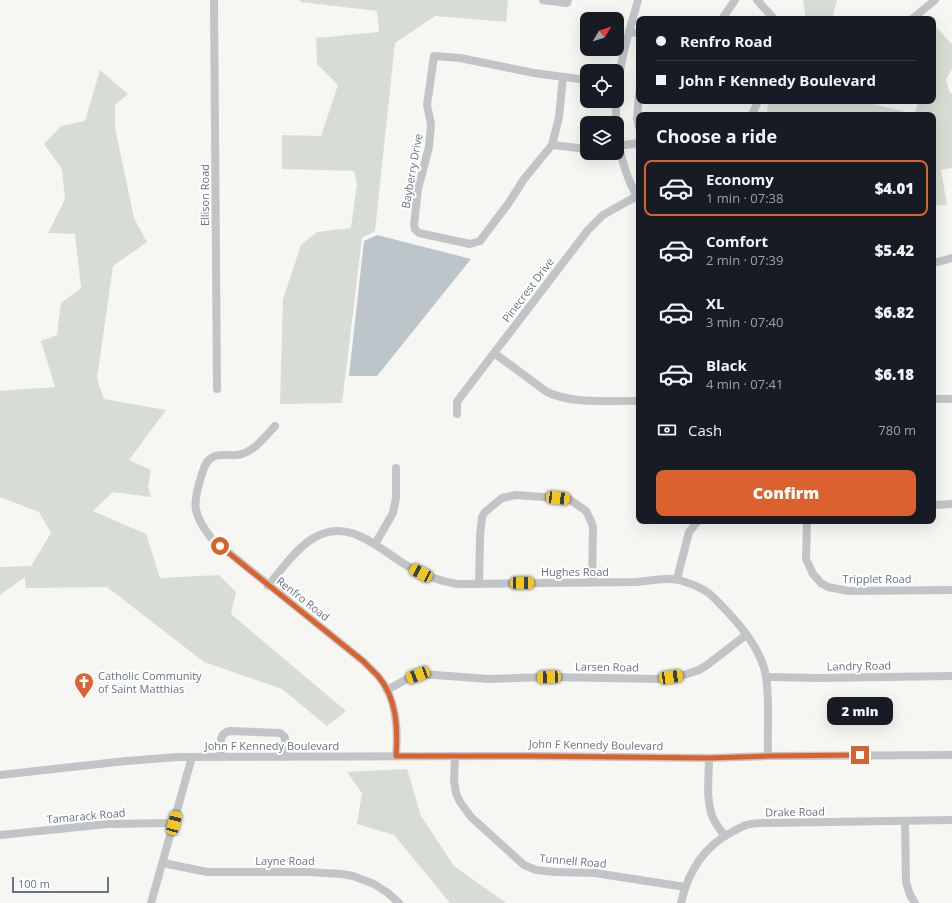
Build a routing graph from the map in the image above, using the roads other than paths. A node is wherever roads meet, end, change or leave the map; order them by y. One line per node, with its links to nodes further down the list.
1 (214, 0): 26 (street, Ellison Road)
2 (543, 0): 3 (street)
3 (568, 0)
4 (638, 0): 11 (street)
5 (735, 0): 8 (street)
6 (757, 0): 9 (street)
7 (935, 0): 10 (street)
8 (724, 16)
9 (771, 16)
10 (916, 16)
11 (629, 32): 12 (street); 13 (street)
12 (636, 33)
13 (622, 64)
14 (563, 77): 15 (street); 17 (street, Bayberry Drive); 17 (street, Bayberry Drive)
15 (580, 79)
16 (636, 143): 18 (street)
17 (552, 145): 19 (street)
18 (624, 145)
19 (580, 148)
20 (622, 160): 21 (street)
21 (636, 194)
22 (636, 199): 25 (street, Pinecrest Drive)
23 (952, 258): 24 (street)
24 (936, 262)
25 (494, 353): 29 (street); 30 (street, Pinecrest Drive)
26 (217, 389)
27 (936, 399): 28 (street)
28 (952, 399)
29 (636, 401)
30 (457, 414)
31 (275, 426): 41 (street, Renfro Road)
32 (396, 468): 37 (street)
33 (936, 504): 34 (street)
34 (952, 504)
35 (696, 524): 38 (street)
36 (807, 524): 42 (street, Tripplet Road)
37 (375, 544): 40 (street, Hughes Road); 41 (street, Hughes Road)
38 (677, 579): 39 (street, Hughes Road); 43 (street, Hughes Road)
39 (592, 582): 40 (street, Hughes Road); 40 (street)
40 (479, 584)
41 (268, 586): 46 (street, Renfro Road)
42 (952, 590)
43 (746, 635): 45 (street, Hughes Road); 46 (street, Larsen Road)
44 (952, 676): 45 (street, Landry Road)
45 (766, 677): 50 (street, Hughes Road)
46 (387, 690): 48 (street, Renfro Road)
47 (952, 755): 50 (street, John F Kennedy Boulevard)
48 (396, 756): 49 (street, John F Kennedy Boulevard); 53 (street, John F Kennedy Boulevard)
49 (456, 756): 54 (street, John F Kennedy Boulevard); 62 (street, Tunnell Road)
50 (768, 756): 54 (street, John F Kennedy Boulevard)
51 (192, 757): 52 (street, John F Kennedy Boulevard); 55 (street, John F Kennedy Boulevard); 58 (street)
52 (221, 757): 53 (street, John F Kennedy Boulevard); 53 (street)
53 (285, 757)
54 (709, 758): 60 (street)
55 (0, 775)
56 (952, 820): 57 (street, Drake Road)
57 (906, 821): 60 (street, Drake Road); 66 (street)
58 (174, 823): 59 (street, Tamarack Road); 61 (street)
59 (0, 835)
60 (725, 836): 62 (street, Drake Road)
61 (163, 863): 63 (street); 64 (street, Layne Road)
62 (685, 887): 65 (street, Drake Road)
63 (151, 903)
64 (399, 903)
65 (681, 903)
66 (915, 903)

